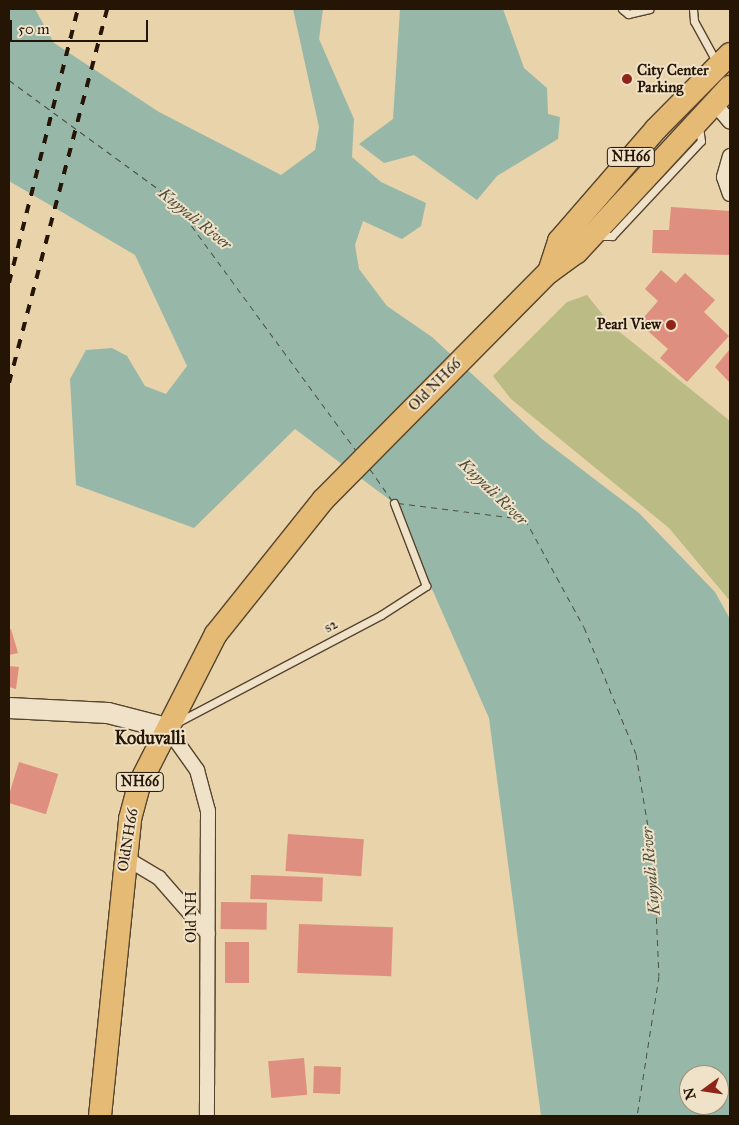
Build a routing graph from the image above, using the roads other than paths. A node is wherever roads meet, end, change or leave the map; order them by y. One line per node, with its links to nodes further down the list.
1 (622, 9): 2 (lane)
2 (649, 9)
3 (692, 9): 4 (lane)
4 (724, 60): 9 (main road, Old NH66 / NH66)
5 (723, 96): 6 (street); 9 (main road, Old NH66 / NH66)
6 (730, 122)
7 (730, 156): 8 (street)
8 (730, 194)
9 (549, 272): 10 (main road, Old NH66 / NH66)
10 (323, 500): 13 (main road, OldNH66 / NH66)
11 (394, 503): 13 (lane, s2)
12 (9, 708): 13 (main road)
13 (167, 728): 14 (main road, OldNH66 / NH66); 15 (street, Old NH)
14 (124, 857): 15 (street); 16 (main road, OldNH66 / NH66)
15 (208, 934): 17 (street, Old NH)
16 (100, 1116)
17 (206, 1116)

